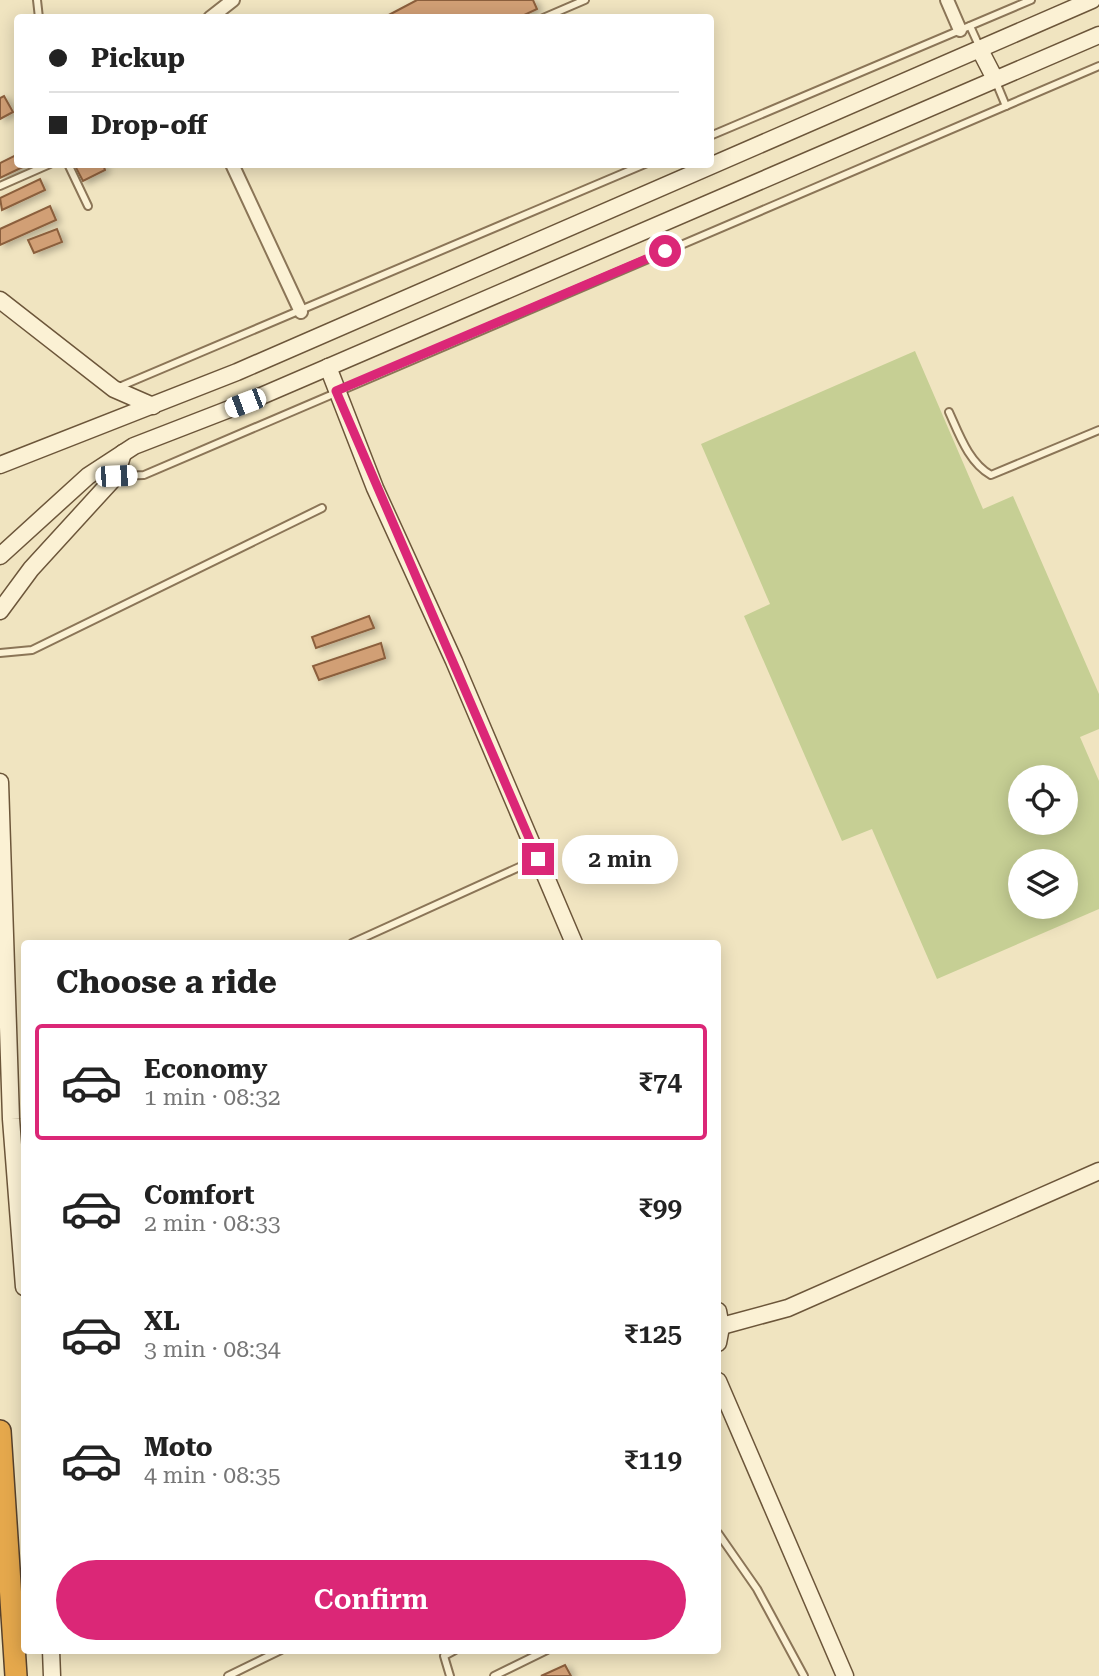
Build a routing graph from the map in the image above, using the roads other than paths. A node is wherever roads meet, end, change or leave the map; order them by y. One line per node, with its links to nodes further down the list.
1 (233, 0): 6 (street)
2 (585, 0): 7 (lane)
3 (947, 0): 8 (street)
4 (1031, 0): 8 (lane)
5 (1092, 0): 10 (main road)
6 (215, 14)
7 (552, 14)
8 (965, 28): 10 (lane); 14 (lane)
9 (1099, 35): 12 (main road)
10 (980, 50): 12 (main road); 15 (main road)
11 (1099, 66): 13 (lane)
12 (995, 79): 13 (lane); 25 (main road)
13 (1006, 106): 27 (lane)
14 (714, 134)
15 (714, 164)
16 (41, 168): 21 (lane)
17 (70, 168): 22 (lane)
18 (234, 168): 24 (street)
19 (636, 168): 24 (lane)
20 (705, 168): 28 (main road)
21 (0, 186)
22 (88, 206)
23 (0, 300): 26 (main road)
24 (302, 312): 26 (lane)
25 (328, 367): 27 (main road); 31 (main road)
26 (114, 389): 28 (main road)
27 (336, 391): 33 (lane); 39 (main road)
28 (153, 405): 32 (main road)
29 (949, 412): 30 (lane)
30 (1099, 430)
31 (123, 453): 33 (main road); 35 (main road)
32 (0, 465)
33 (116, 476): 36 (main road)
34 (322, 508): 37 (lane)
35 (0, 556)
36 (0, 611)
37 (0, 653)
38 (0, 782): 43 (main road)
39 (538, 859): 40 (lane); 41 (main road)
40 (359, 940)
41 (573, 940)
42 (1099, 1171): 44 (main road)
43 (21, 1248)
44 (721, 1332)
45 (721, 1388): 58 (main road)
46 (0, 1431): 52 (highway)
47 (721, 1537): 57 (lane)
48 (51, 1654): 53 (main road)
49 (273, 1654): 54 (lane)
50 (448, 1654): 55 (lane)
51 (539, 1654): 56 (lane)
52 (16, 1676)
53 (52, 1676)
54 (228, 1676)
55 (450, 1676)
56 (494, 1676)
57 (804, 1676)
58 (845, 1676)

